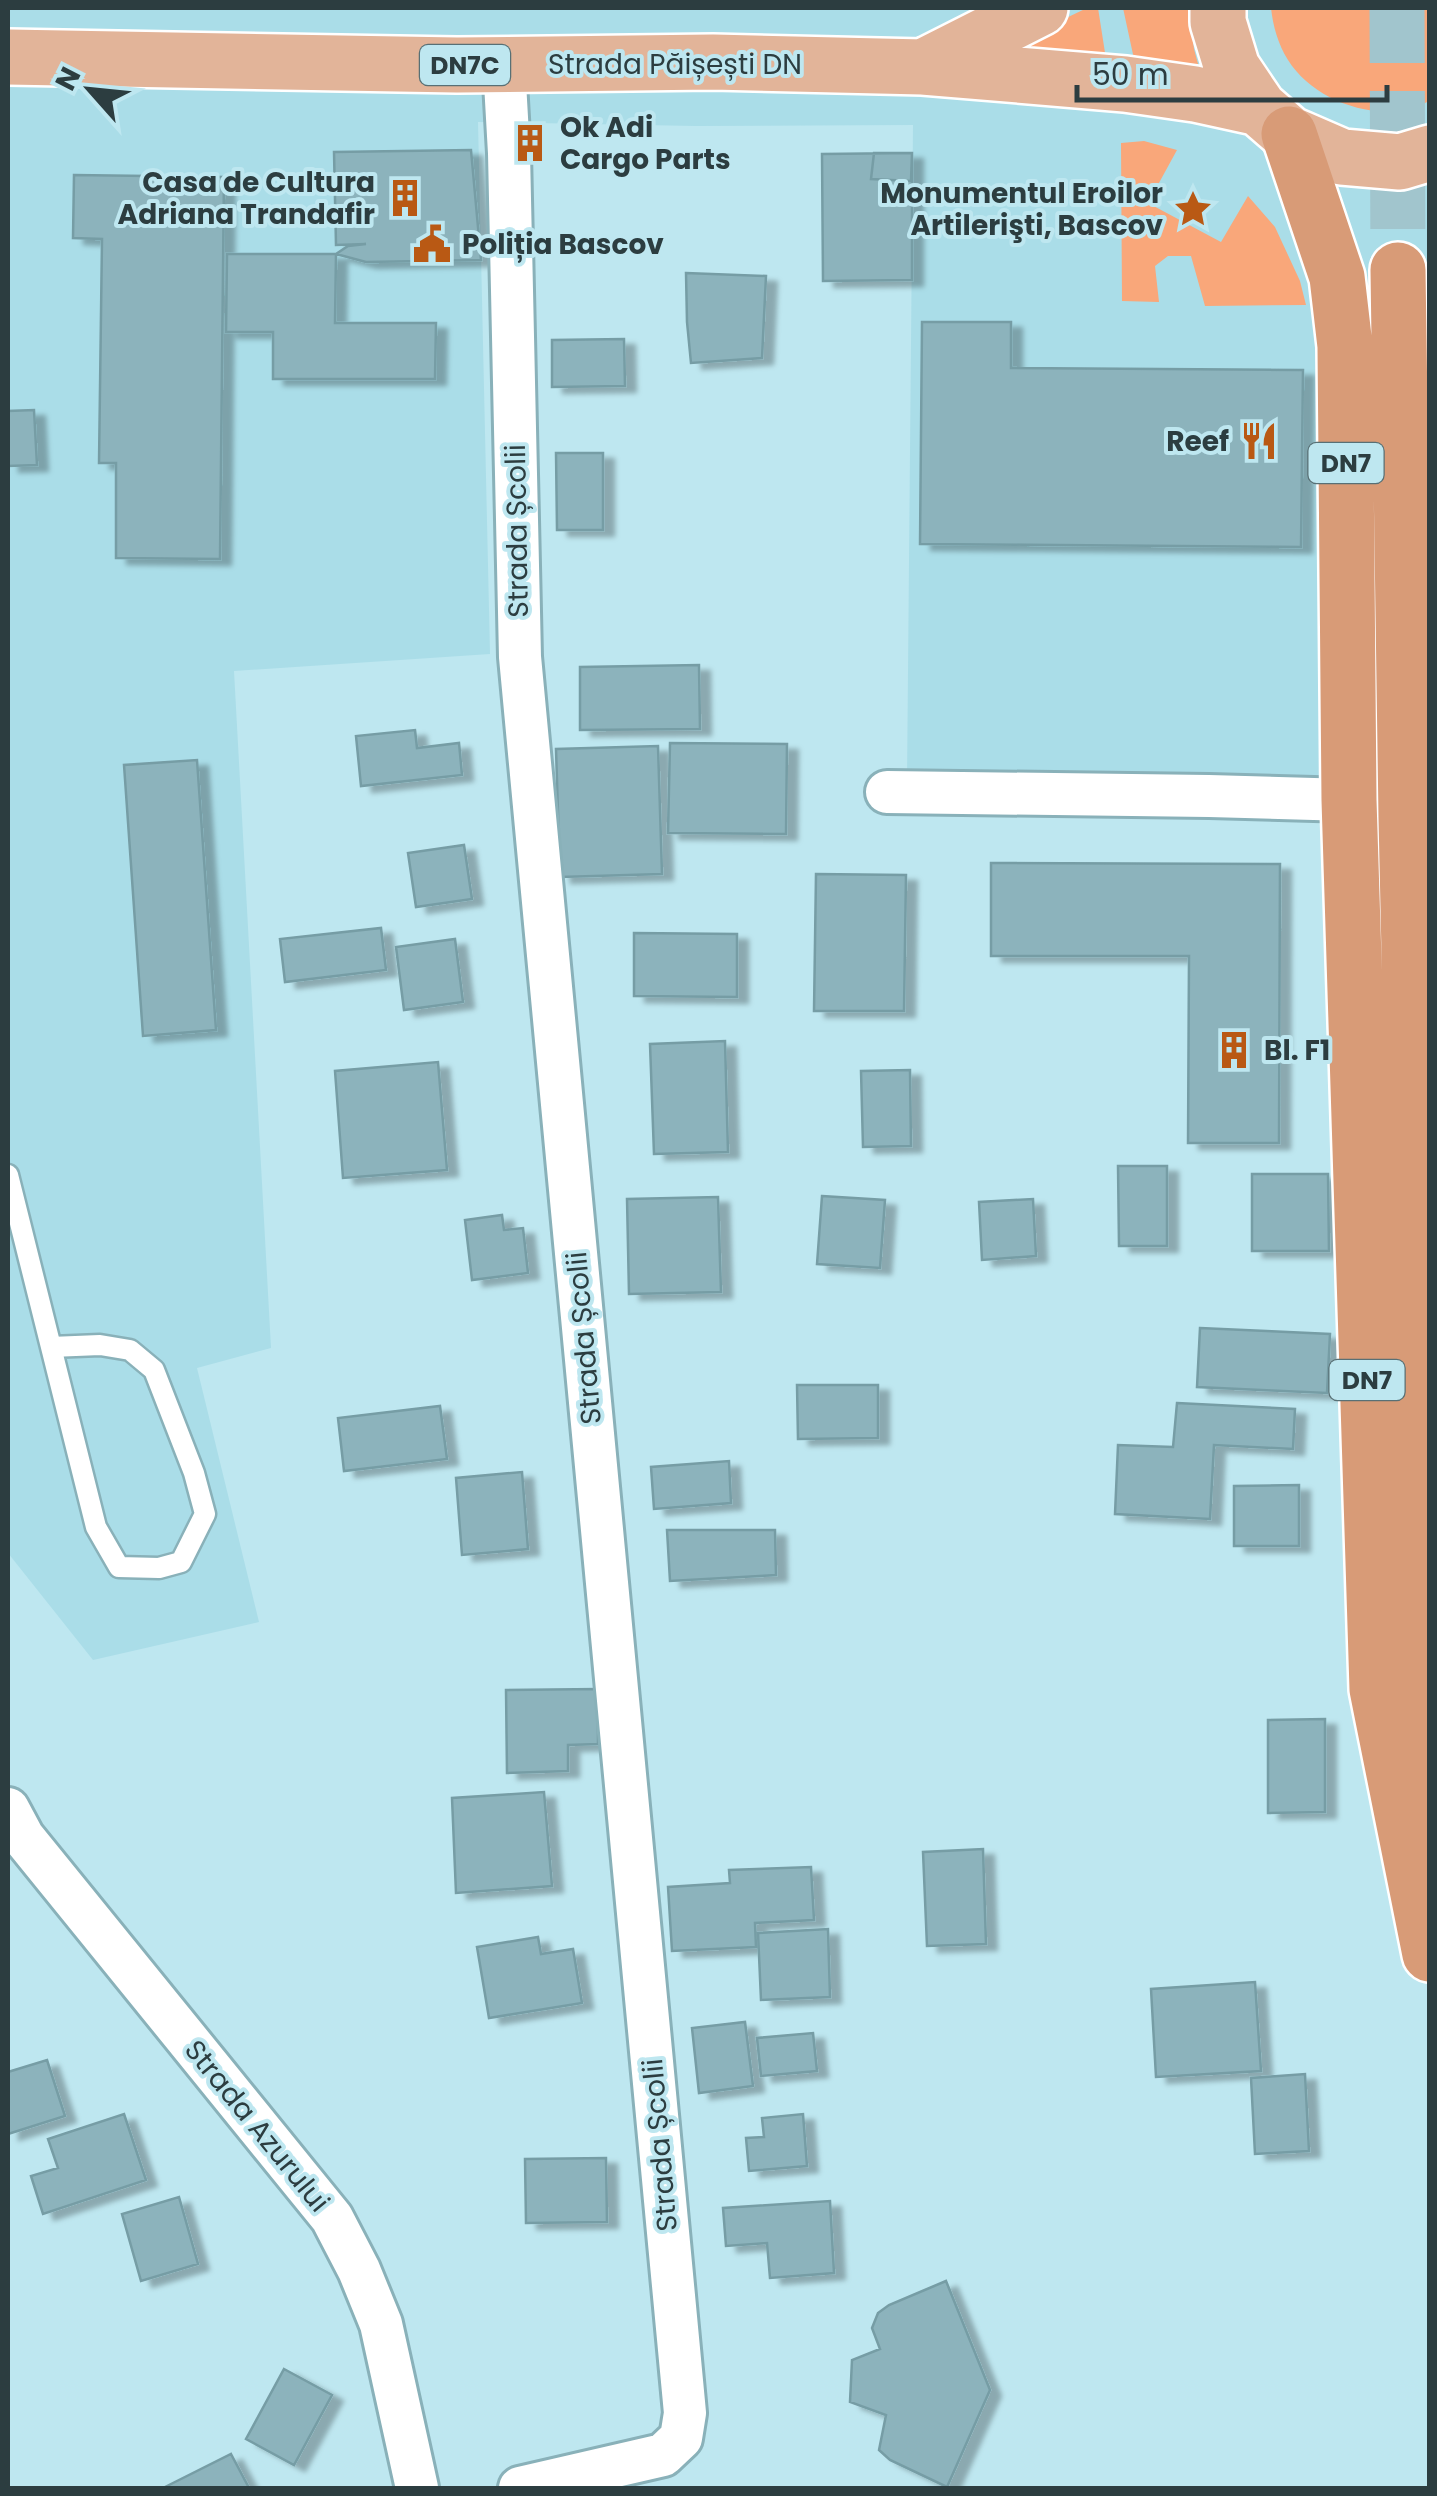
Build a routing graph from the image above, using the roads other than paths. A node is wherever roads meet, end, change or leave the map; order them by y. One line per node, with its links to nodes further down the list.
1 (1040, 8): 5 (main road, Strada Păișești DN / DN7C)
2 (1218, 8): 6 (main road, DN7)
3 (8, 57): 4 (main road, Strada Păișești DN / DN7C)
4 (504, 65): 5 (main road, Strada Păișești DN / DN7C); 17 (street, Strada Școlii)
5 (923, 67): 6 (main road, Strada Păișești DN / DN7C)
6 (1274, 121): 7 (main road, Strada Păișești DN); 10 (highway, DN7)
7 (1430, 153)
8 (1398, 270): 14 (highway, DN7)
9 (887, 792): 10 (street)
10 (1348, 800): 15 (highway, DN7)
11 (8, 1175): 12 (lane)
12 (51, 1347): 12 (lane)
13 (8, 1808): 16 (street, Strada Azurului)
14 (1430, 1904)
15 (1430, 1954)
16 (418, 2488)
17 (520, 2488)

